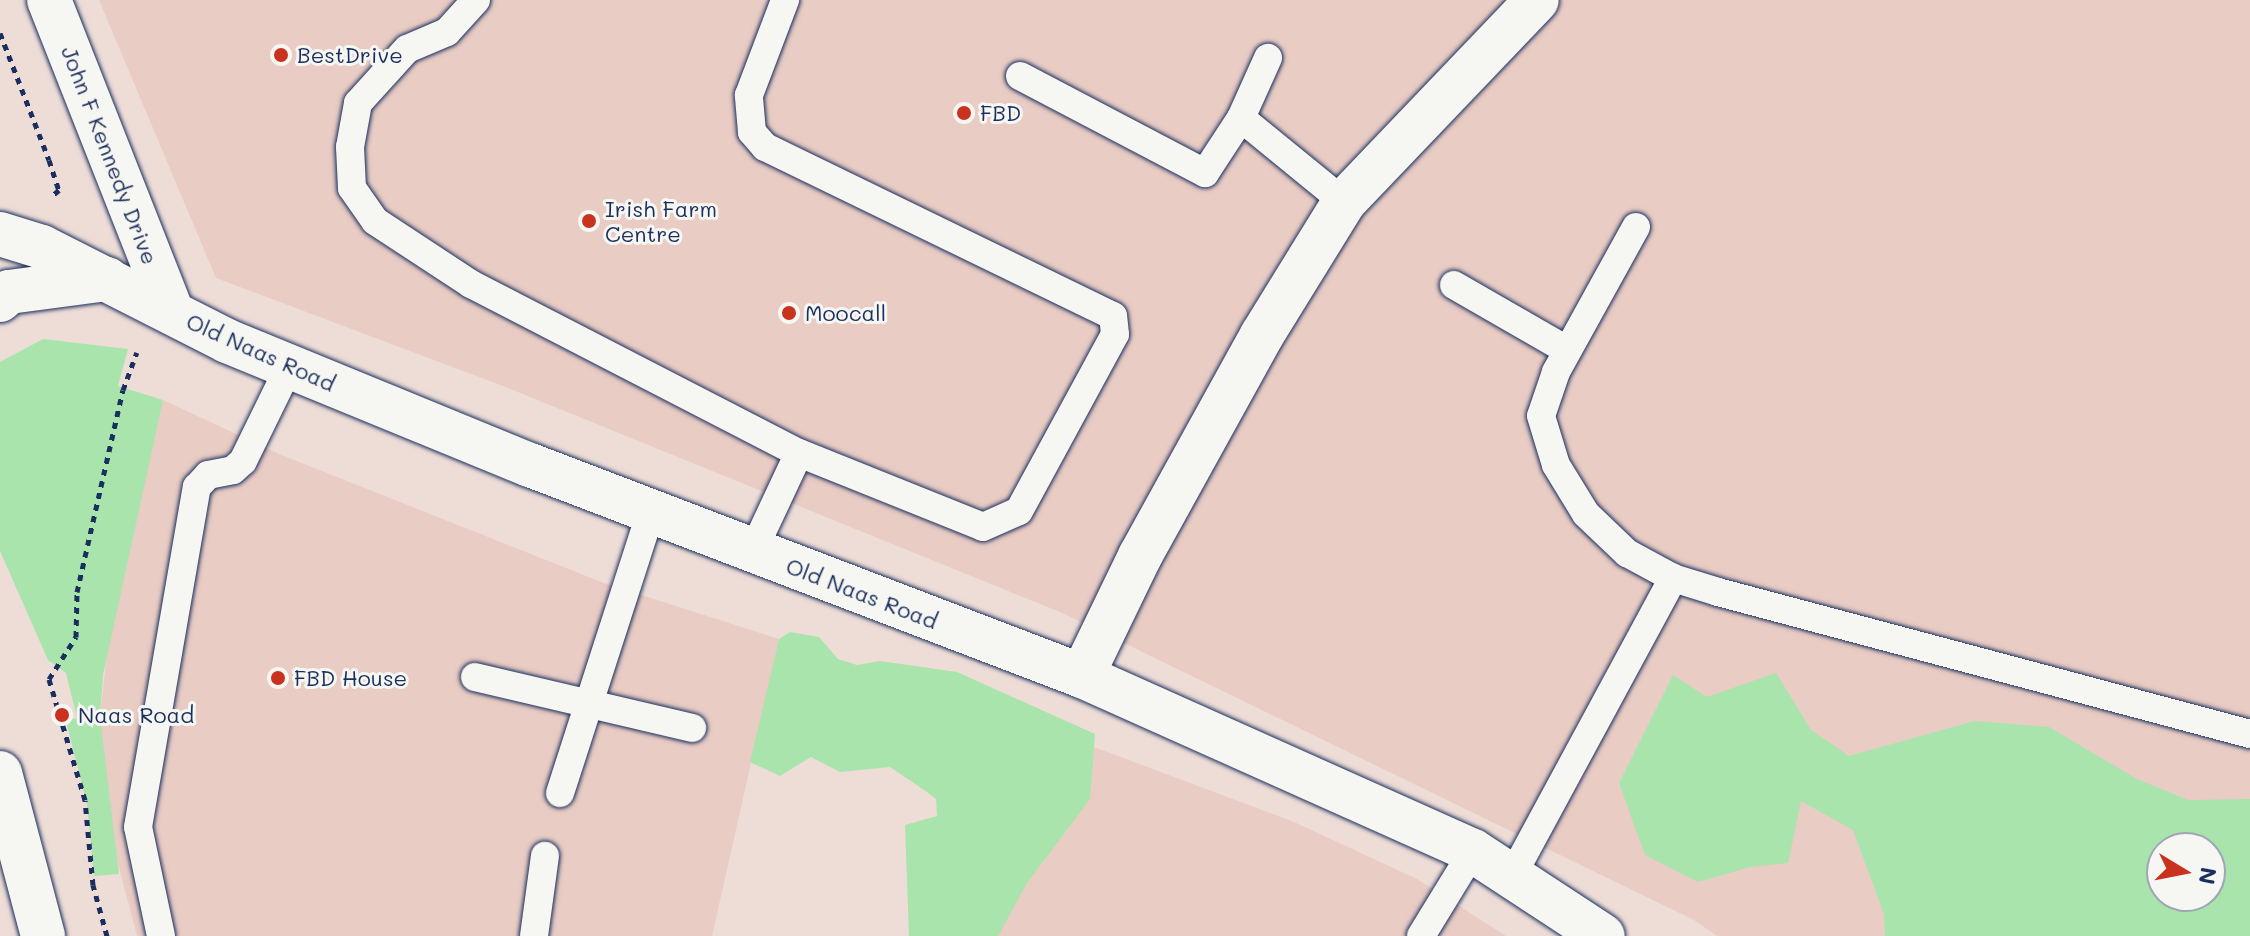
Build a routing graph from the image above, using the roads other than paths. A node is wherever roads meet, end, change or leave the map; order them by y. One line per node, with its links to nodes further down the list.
1 (49, 0): 14 (street, John F Kennedy Drive)
2 (476, 0): 17 (lane)
3 (785, 0): 17 (lane)
4 (1537, 0): 8 (street)
5 (1268, 58): 7 (lane)
6 (1020, 76): 7 (lane)
7 (1241, 118): 8 (lane)
8 (1344, 202): 21 (street)
9 (1636, 227): 15 (lane)
10 (0, 234): 11 (street, Old Naas Road)
11 (107, 279): 13 (street); 14 (street, Old Naas Road)
12 (1454, 285): 15 (lane)
13 (0, 300)
14 (166, 307): 16 (street, Old Naas Road)
15 (1567, 350): 20 (lane)
16 (289, 367): 18 (street, Old Naas Road); 32 (lane)
17 (799, 453): 19 (lane)
18 (651, 512): 19 (street, Old Naas Road); 23 (lane)
19 (753, 551): 21 (street, Old Naas Road)
20 (1673, 578): 25 (lane); 30 (lane)
21 (1082, 676): 28 (street, Old Naas Road)
22 (475, 677): 23 (lane)
23 (589, 704): 24 (lane); 27 (lane)
24 (692, 728)
25 (2250, 734)
26 (0, 773): 31 (street)
27 (560, 793)
28 (1473, 851): 30 (street, Old Naas Road); 34 (lane)
29 (545, 856): 33 (lane)
30 (1512, 876): 35 (street, Old Naas Road)
31 (43, 936)
32 (161, 936)
33 (534, 936)
34 (1421, 936)
35 (1603, 936)

